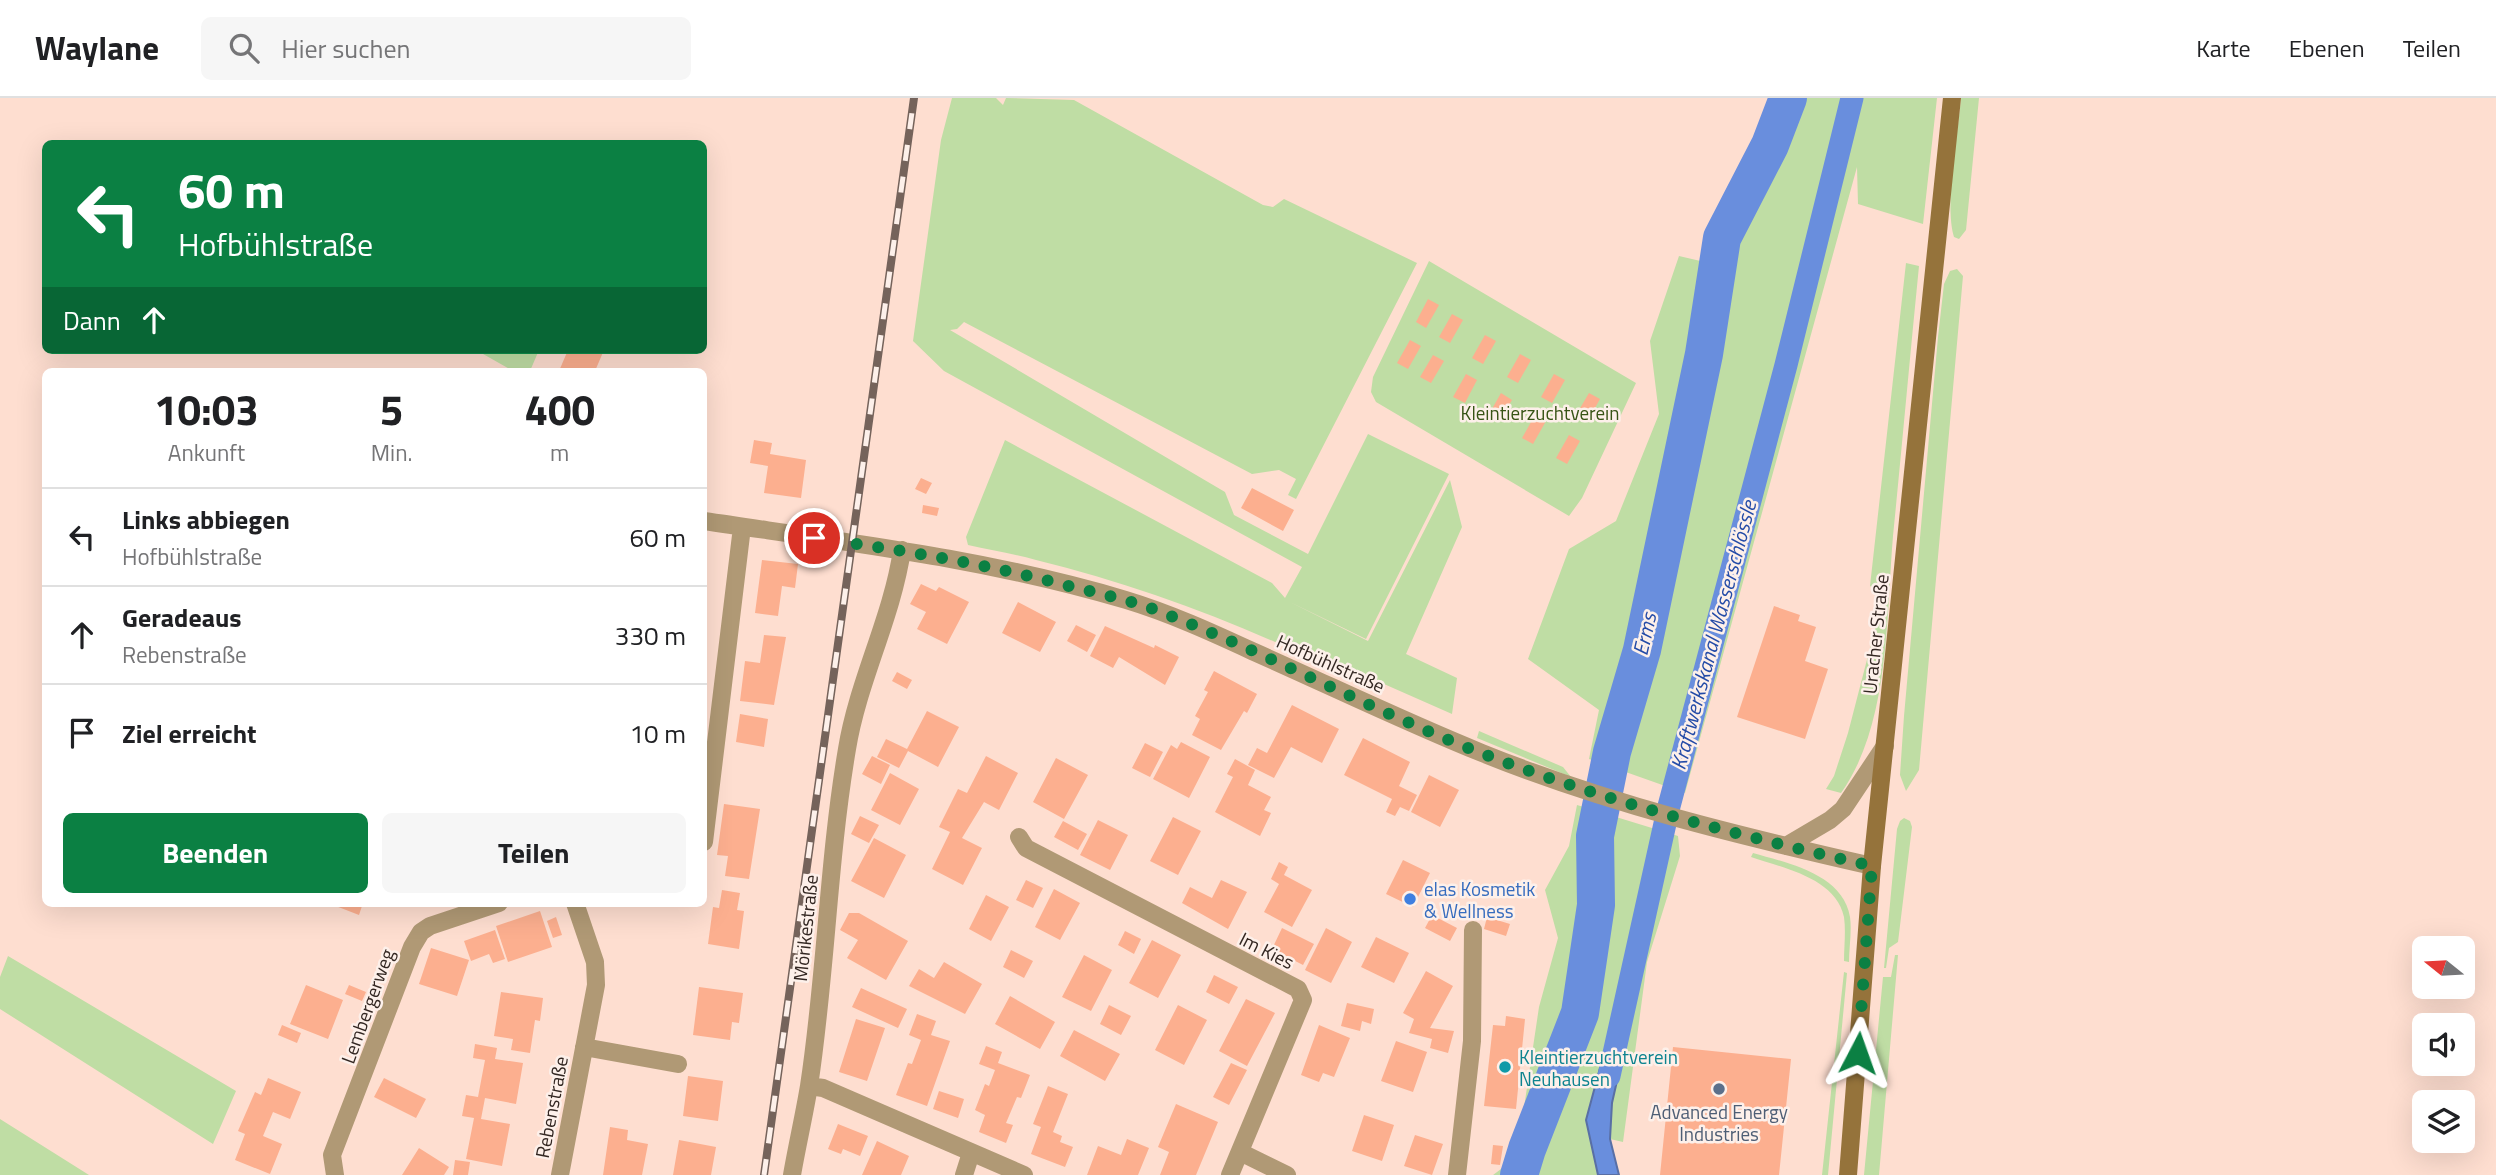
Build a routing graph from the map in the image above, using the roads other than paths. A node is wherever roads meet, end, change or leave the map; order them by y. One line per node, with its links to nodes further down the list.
1 (1952, 98): 5 (street, Uracher Straße)
2 (707, 521): 3 (street)
3 (742, 527): 4 (street, Hofbühlstraße); 6 (street)
4 (902, 550): 8 (street, Hofbühlstraße); 15 (street, Mörikestraße)
5 (1885, 746): 8 (street); 9 (street, Uracher Straße)
6 (707, 817)
7 (1019, 837): 16 (street, Im Kies)
8 (1786, 846): 9 (street, Hofbühlstraße)
9 (1872, 866): 26 (street, Uracher Straße)
10 (487, 907): 18 (street, Lembergerweg)
11 (576, 907): 13 (street, Rebenstraße)
12 (1473, 930): 25 (street)
13 (584, 1047): 14 (street, Rebenstraße); 19 (street, Rebenstraße)
14 (678, 1064)
15 (809, 1086): 17 (street); 20 (street, Mörikestraße)
16 (1240, 1152): 23 (street); 24 (street)
17 (971, 1153): 21 (street); 22 (street)
18 (335, 1175)
19 (560, 1175)
20 (792, 1175)
21 (964, 1175)
22 (1024, 1175)
23 (1230, 1175)
24 (1287, 1175)
25 (1457, 1175)
26 (1848, 1175)

